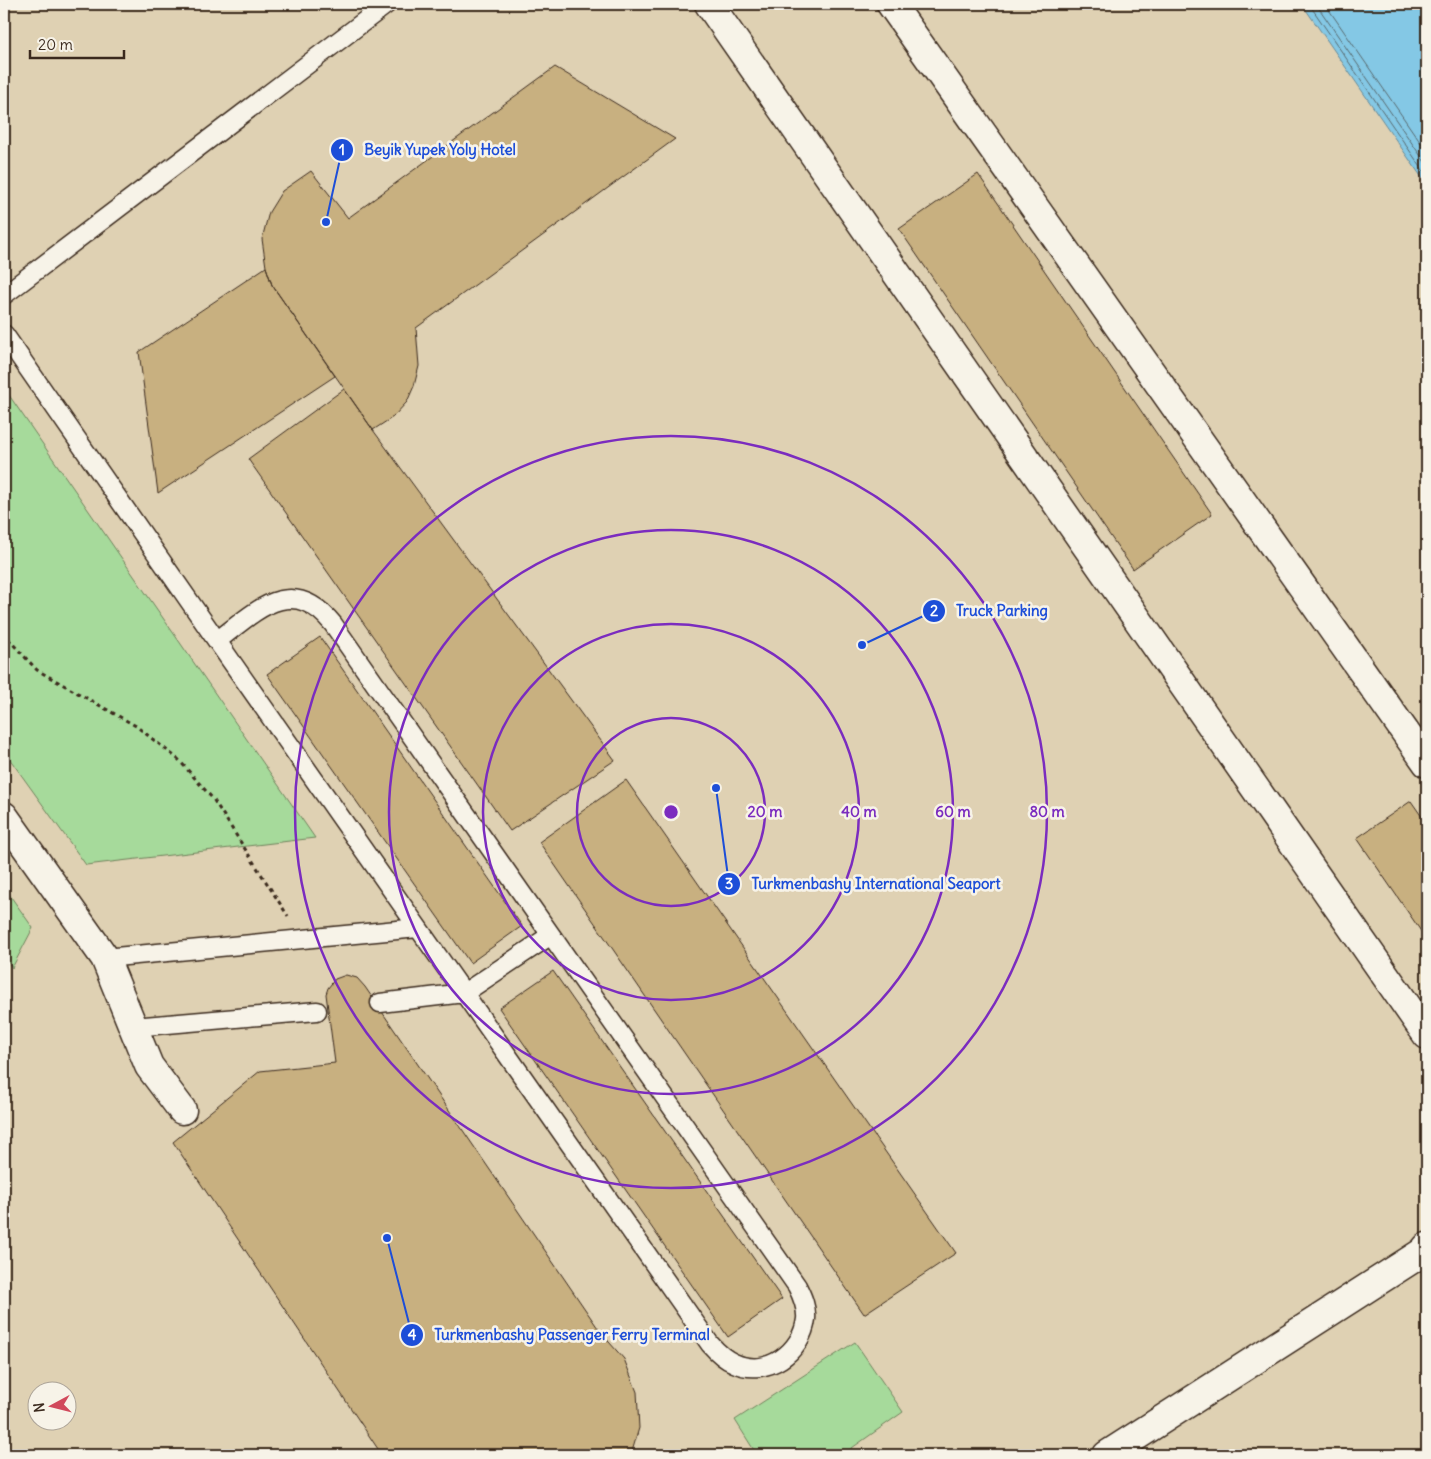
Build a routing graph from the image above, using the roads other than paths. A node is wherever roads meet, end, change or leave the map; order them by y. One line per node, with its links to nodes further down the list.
1 (387, 4): 4 (lane)
2 (709, 4): 16 (street)
3 (890, 4): 7 (street)
4 (4, 295)
5 (4, 334): 6 (lane)
6 (217, 641): 9 (lane); 10 (lane)
7 (1427, 763)
8 (4, 816): 11 (street)
9 (418, 928): 11 (lane); 12 (lane)
10 (551, 935): 12 (lane); 12 (lane)
11 (105, 958): 15 (street)
12 (464, 993): 13 (lane)
13 (380, 1003)
14 (317, 1011): 15 (lane)
15 (133, 1026): 17 (street)
16 (1427, 1035)
17 (182, 1110)
18 (1427, 1247): 19 (street)
19 (1107, 1455)

